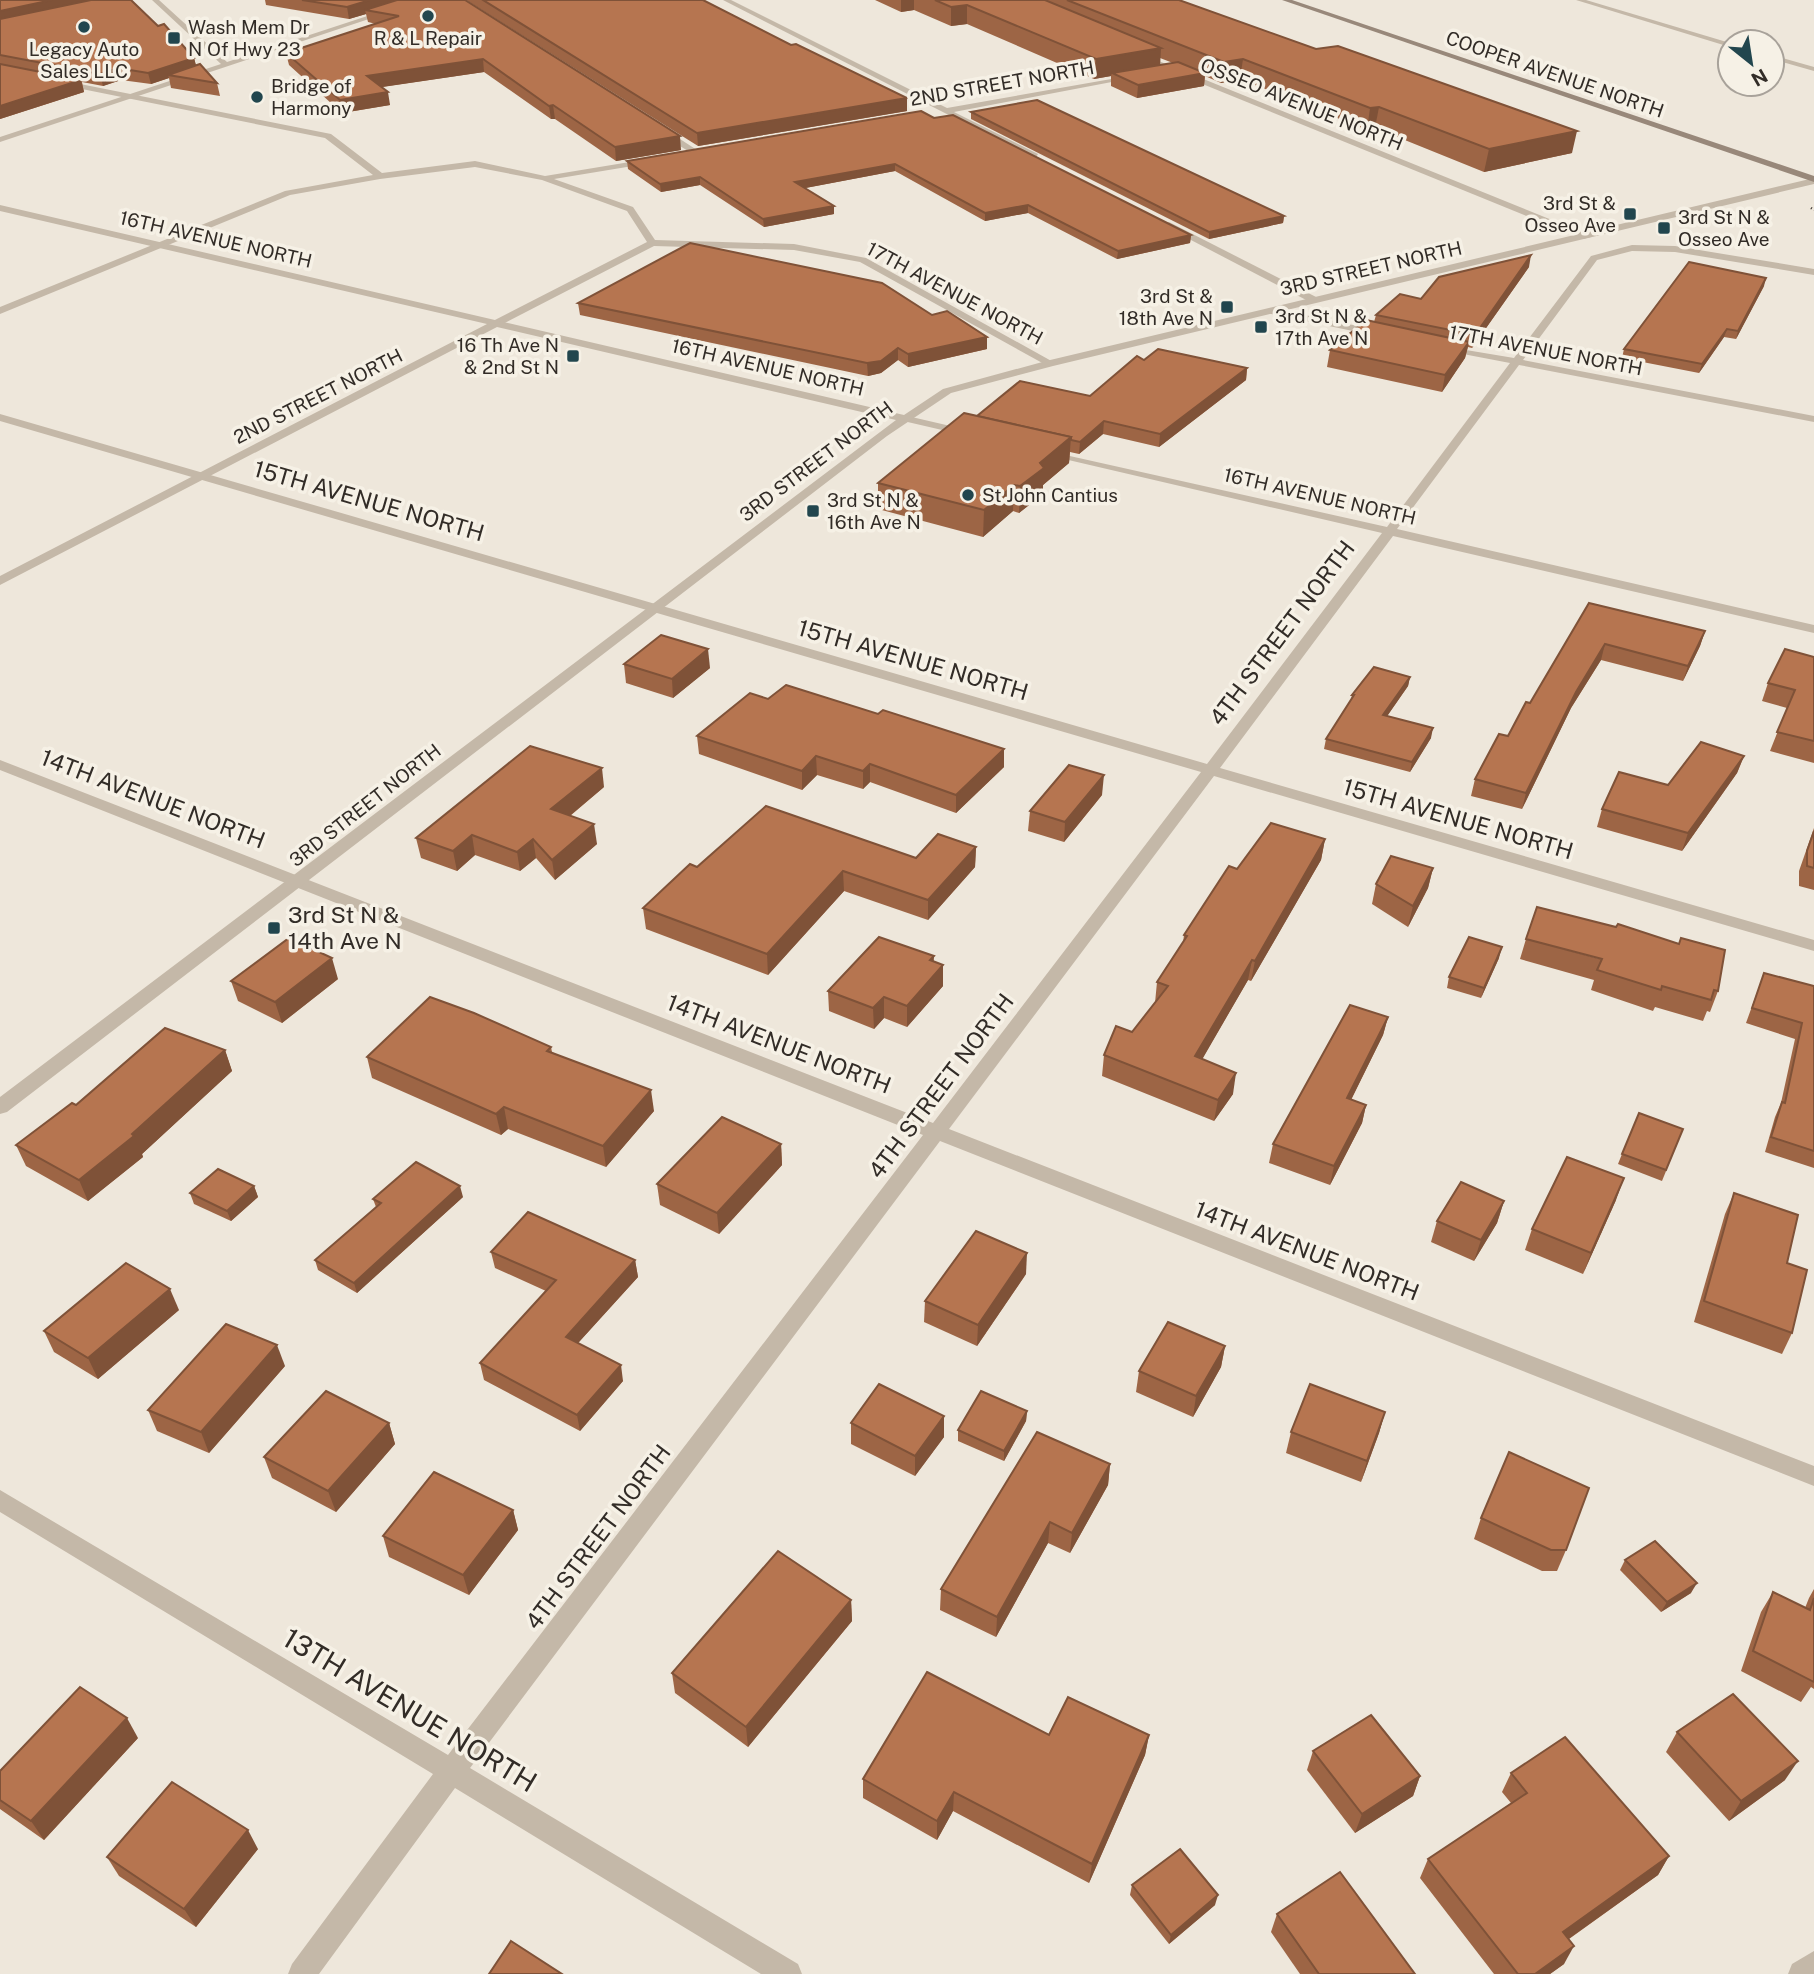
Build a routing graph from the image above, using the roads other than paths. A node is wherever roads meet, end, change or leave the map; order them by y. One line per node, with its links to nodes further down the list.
1 (155, 0): 9 (street)
2 (423, 0): 9 (street)
3 (726, 0): 16 (street)
4 (1285, 0): 27 (main road, COOPER AVENUE NORTH)
5 (1583, 0): 6 (street)
6 (1716, 41)
7 (1131, 51): 11 (street, OSSEO AVENUE NORTH)
8 (1786, 61): 10 (street)
9 (226, 65): 15 (street)
10 (1814, 69)
11 (1176, 70): 12 (street); 30 (street, OSSEO AVENUE NORTH)
12 (1151, 74)
13 (1139, 76): 16 (street, 2ND STREET NORTH)
14 (50, 80): 15 (street)
15 (132, 96): 19 (street); 25 (street)
16 (946, 111): 17 (street, 2ND STREET NORTH); 24 (street)
17 (927, 114)
18 (653, 126): 21 (street)
19 (0, 140)
20 (708, 150): 21 (street)
21 (695, 152): 22 (street)
22 (682, 155)
23 (654, 159): 26 (street)
24 (1049, 163)
25 (380, 176): 26 (street); 32 (street)
26 (544, 178): 31 (street)
27 (1813, 180): 30 (street, 3RD STREET NORTH)
28 (0, 208): 32 (street, 16TH AVENUE NORTH)
29 (1160, 220): 34 (street)
30 (1586, 237): 34 (street, 3RD STREET NORTH)
31 (652, 243): 37 (street, 2ND STREET NORTH); 40 (street, 17TH AVENUE NORTH)
32 (162, 246): 36 (street); 37 (street, 16TH AVENUE NORTH)
33 (1814, 272): 41 (street, 4TH STREET NORTH)
34 (1316, 301): 35 (street, 3RD STREET NORTH)
35 (1271, 311): 38 (street); 40 (street, 3RD STREET NORTH)
36 (0, 312)
37 (495, 324): 43 (street, 16TH AVENUE NORTH); 47 (street, 2ND STREET NORTH)
38 (1385, 335)
39 (1439, 346): 41 (street, 17TH AVENUE NORTH)
40 (1050, 363): 43 (street, 3RD STREET NORTH)
41 (1516, 363): 44 (street, 17TH AVENUE NORTH); 48 (street, 4TH STREET NORTH)
42 (0, 416): 47 (street, 15TH AVENUE NORTH)
43 (903, 418): 45 (street, 16TH AVENUE NORTH); 50 (street, 3RD STREET NORTH)
44 (1814, 419)
45 (987, 438)
46 (1028, 447): 48 (street, 16TH AVENUE NORTH)
47 (200, 475): 49 (street, 2ND STREET NORTH); 50 (street, 15TH AVENUE NORTH)
48 (1388, 531): 51 (street, 16TH AVENUE NORTH); 53 (street, 4TH STREET NORTH)
49 (0, 581)
50 (654, 608): 53 (street, 15TH AVENUE NORTH); 54 (street, 3RD STREET NORTH)
51 (1814, 629)
52 (0, 765): 54 (street, 14TH AVENUE NORTH)
53 (1211, 770): 55 (street, 15TH AVENUE NORTH); 57 (street, 4TH STREET NORTH)
54 (296, 882): 56 (street, 3RD STREET NORTH); 57 (street, 14TH AVENUE NORTH)
55 (1814, 946)
56 (0, 1107)
57 (936, 1132): 58 (street, 14TH AVENUE NORTH); 60 (street, 4TH STREET NORTH)
58 (1814, 1476)
59 (0, 1500): 60 (street, 13TH AVENUE NORTH)
60 (451, 1771): 62 (street, 4TH STREET NORTH); 63 (street, 13TH AVENUE NORTH)
61 (1814, 1965): 64 (street)
62 (302, 1974)
63 (788, 1974)
64 (1802, 1974)

